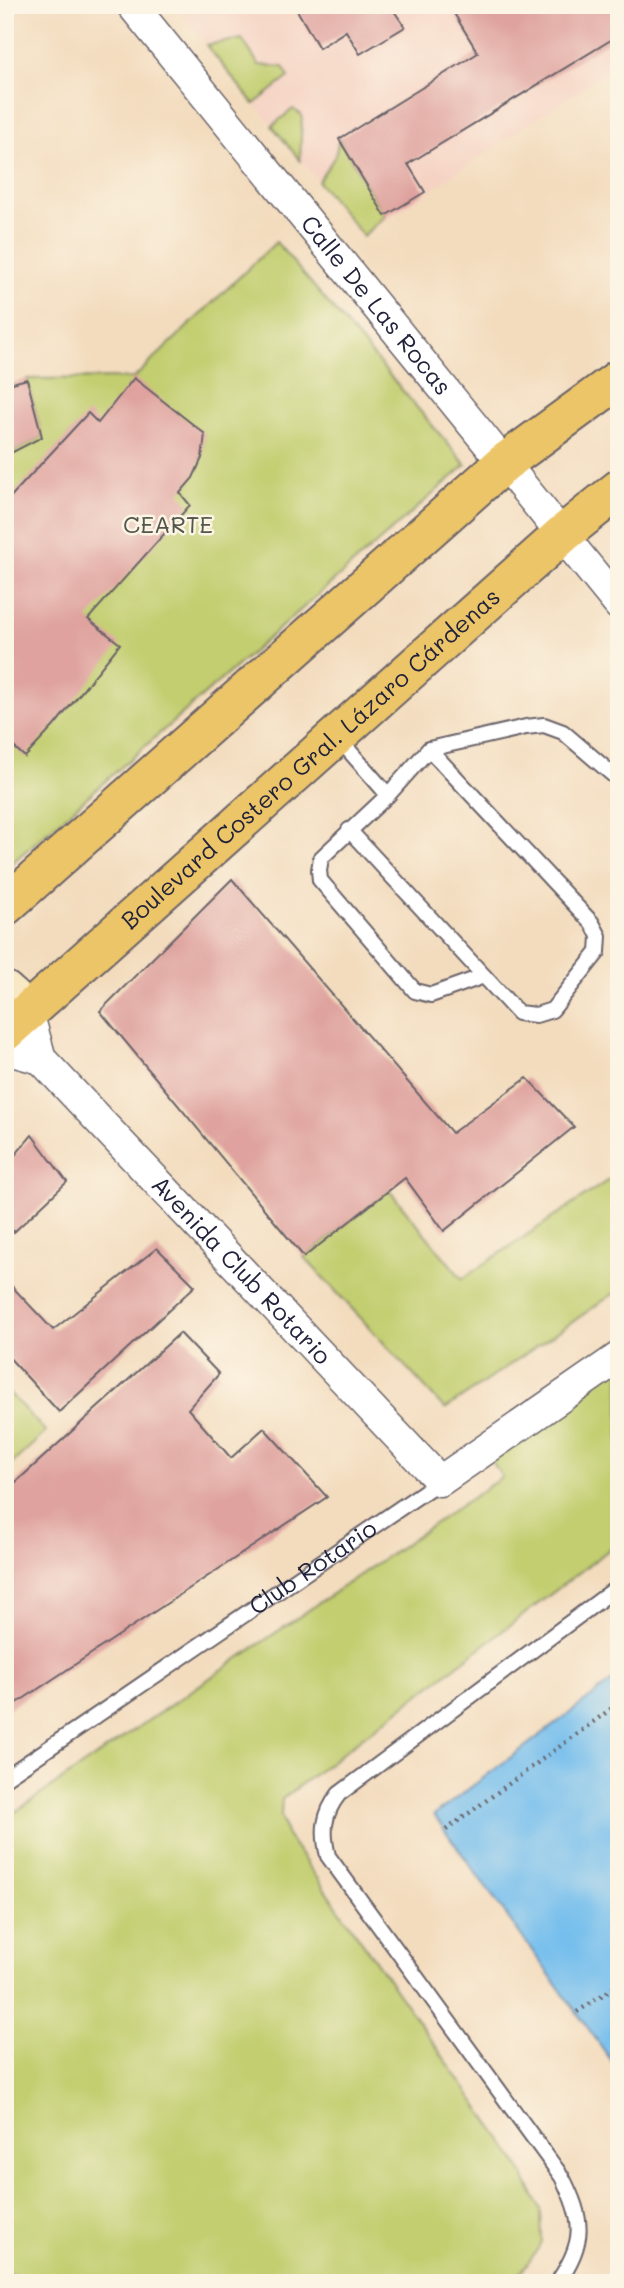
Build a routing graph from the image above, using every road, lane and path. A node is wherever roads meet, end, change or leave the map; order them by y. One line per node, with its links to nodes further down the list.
1 (132, 5): 3 (street, Calle De Las Rocas)
2 (619, 379): 3 (highway)
3 (504, 463): 5 (street, Calle De Las Rocas); 12 (highway)
4 (619, 489): 5 (highway, Boulevard Costero Gral. Lázaro Cárdenas)
5 (562, 534): 6 (street, Calle De Las Rocas); 7 (highway, Boulevard Costero Gral. Lázaro Cárdenas)
6 (619, 605)
7 (337, 737): 10 (lane); 14 (highway, Boulevard Costero Gral. Lázaro Cárdenas)
8 (429, 749): 9 (lane); 10 (lane); 13 (lane)
9 (619, 780)
10 (388, 795): 11 (lane)
11 (349, 830): 13 (lane); 13 (lane)
12 (5, 906)
13 (484, 976)
14 (13, 1012): 16 (street, Avenida Club Rotario)
15 (5, 1049): 16 (street)
16 (41, 1059): 18 (street, Avenida Club Rotario)
17 (619, 1357): 18 (street, Club Rotario)
18 (440, 1481): 21 (lane, Club Rotario)
19 (619, 1586): 27 (lane)
20 (619, 1703): 22 (path)
21 (5, 1778)
22 (446, 1830)
23 (619, 1984): 24 (path)
24 (577, 2012)
25 (5, 2277): 26 (lane)
26 (12, 2283)
27 (557, 2283)

